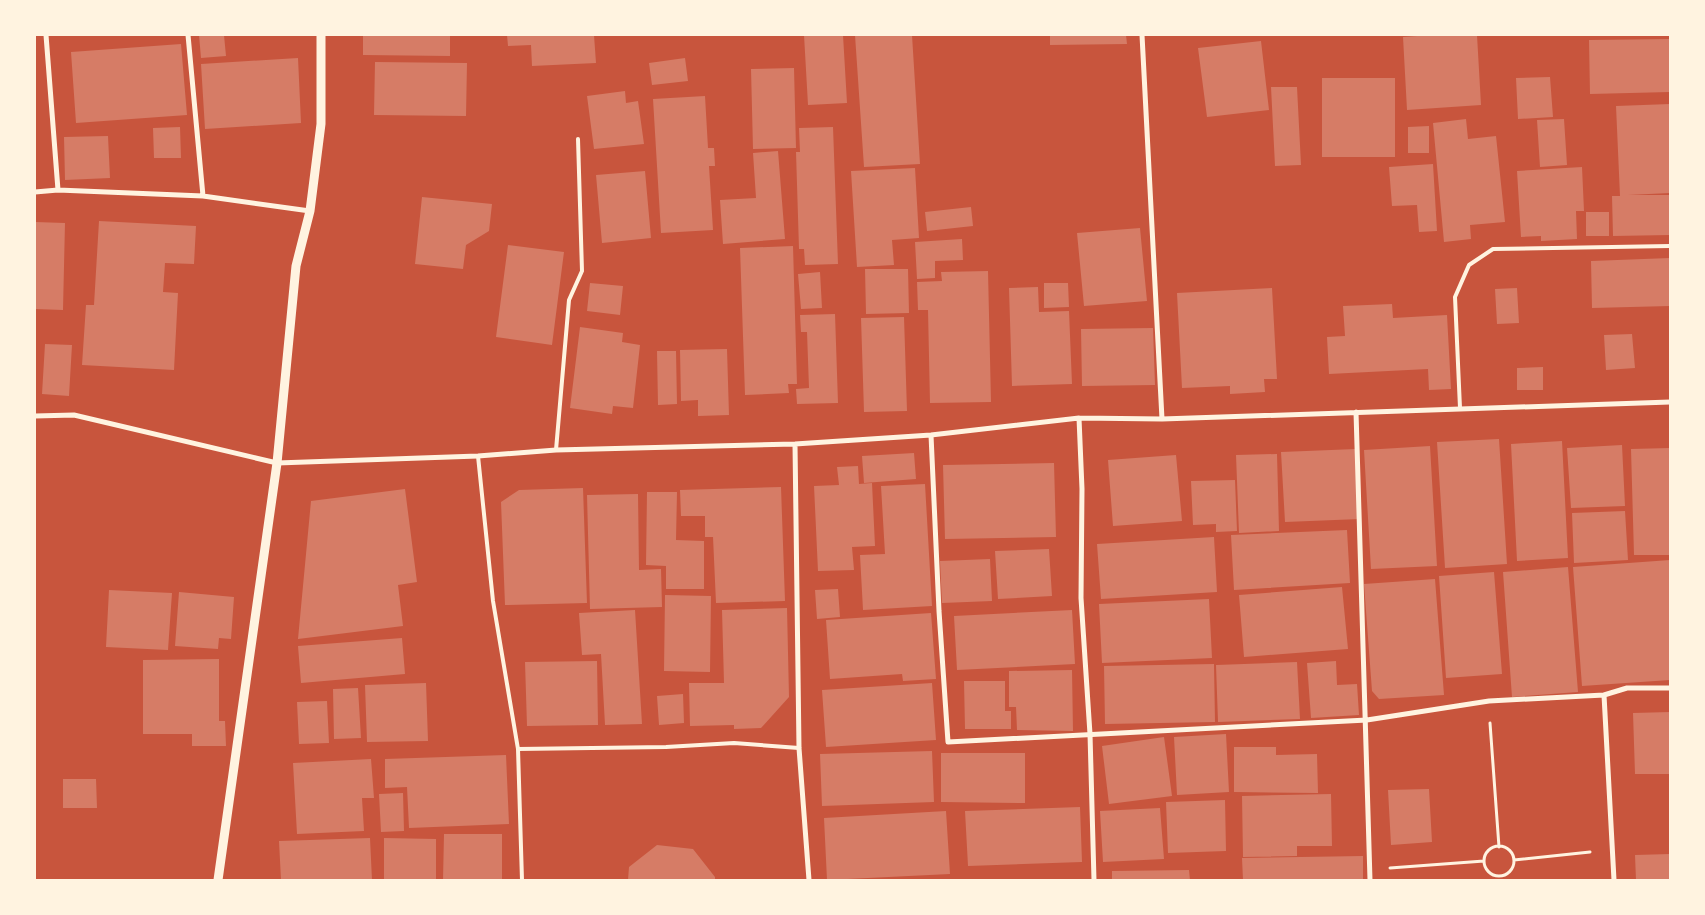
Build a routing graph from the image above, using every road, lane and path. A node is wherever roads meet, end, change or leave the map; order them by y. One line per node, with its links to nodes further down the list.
1 (46, 35): 6 (street)
2 (188, 35): 8 (street)
3 (320, 35): 9 (street)
4 (1142, 35): 16 (street)
5 (578, 138): 19 (lane)
6 (58, 190): 7 (street); 8 (street)
7 (35, 192)
8 (202, 196): 9 (street)
9 (310, 211): 21 (street)
10 (1670, 246): 12 (lane)
11 (1670, 402): 12 (street)
12 (1460, 408): 13 (street)
13 (1356, 412): 16 (street); 25 (street)
14 (35, 416): 21 (street)
15 (1079, 418): 16 (street); 17 (street); 26 (street)
16 (1162, 419)
17 (931, 435): 18 (street); 26 (street)
18 (795, 444): 19 (street); 27 (street)
19 (556, 450): 20 (street)
20 (478, 456): 21 (street); 28 (lane)
21 (277, 463): 35 (street)
22 (1670, 688): 23 (street)
23 (1604, 695): 24 (street); 30 (street)
24 (1489, 701): 25 (street); 29 (path)
25 (1367, 720): 26 (street); 33 (street)
26 (1090, 734): 38 (street)
27 (799, 748): 28 (lane); 37 (street)
28 (518, 749): 36 (lane)
29 (1499, 847): 31 (path); 32 (path)
30 (1612, 850): 31 (path); 40 (street)
31 (1514, 860): 34 (path)
32 (1484, 861): 33 (path); 34 (path)
33 (1370, 869): 39 (street)
34 (1499, 878)
35 (218, 880)
36 (522, 880)
37 (809, 880)
38 (1094, 880)
39 (1370, 880)
40 (1614, 880)

